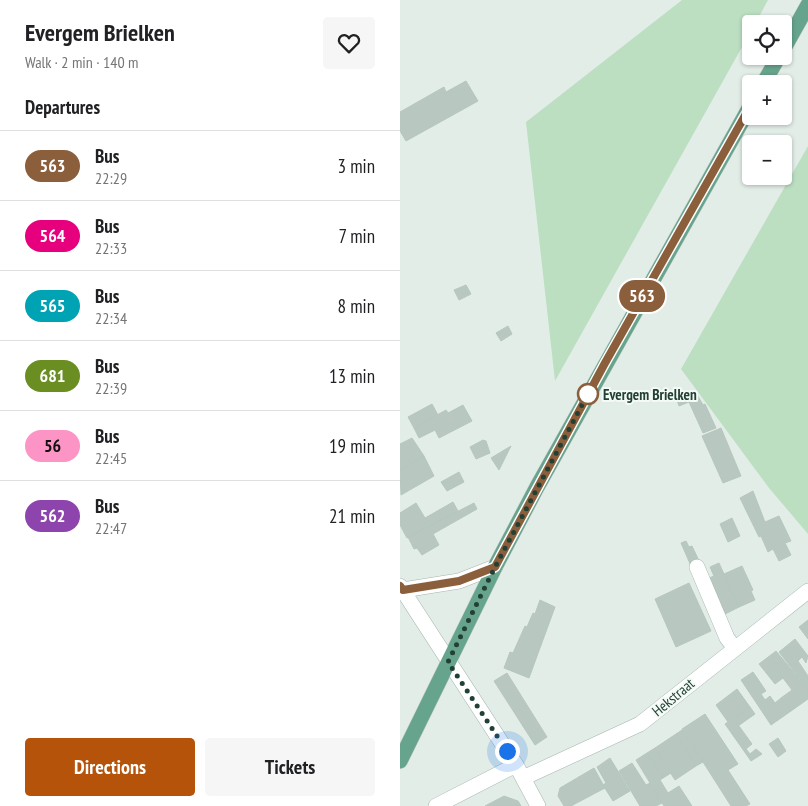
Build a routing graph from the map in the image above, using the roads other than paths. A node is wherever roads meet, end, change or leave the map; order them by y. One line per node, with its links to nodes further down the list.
1 (808, 5): 2 (main road)
2 (792, 34)
3 (742, 121): 4 (main road)
4 (495, 567): 6 (street); 9 (main road)
5 (696, 567): 8 (street)
6 (401, 588): 9 (street)
7 (808, 591): 8 (street, Hekstraat)
8 (734, 647): 11 (street, Hekstraat)
9 (448, 662): 10 (main road); 11 (street)
10 (400, 761)
11 (520, 772): 12 (street, Hekstraat); 13 (street)
12 (436, 806)
13 (538, 806)

